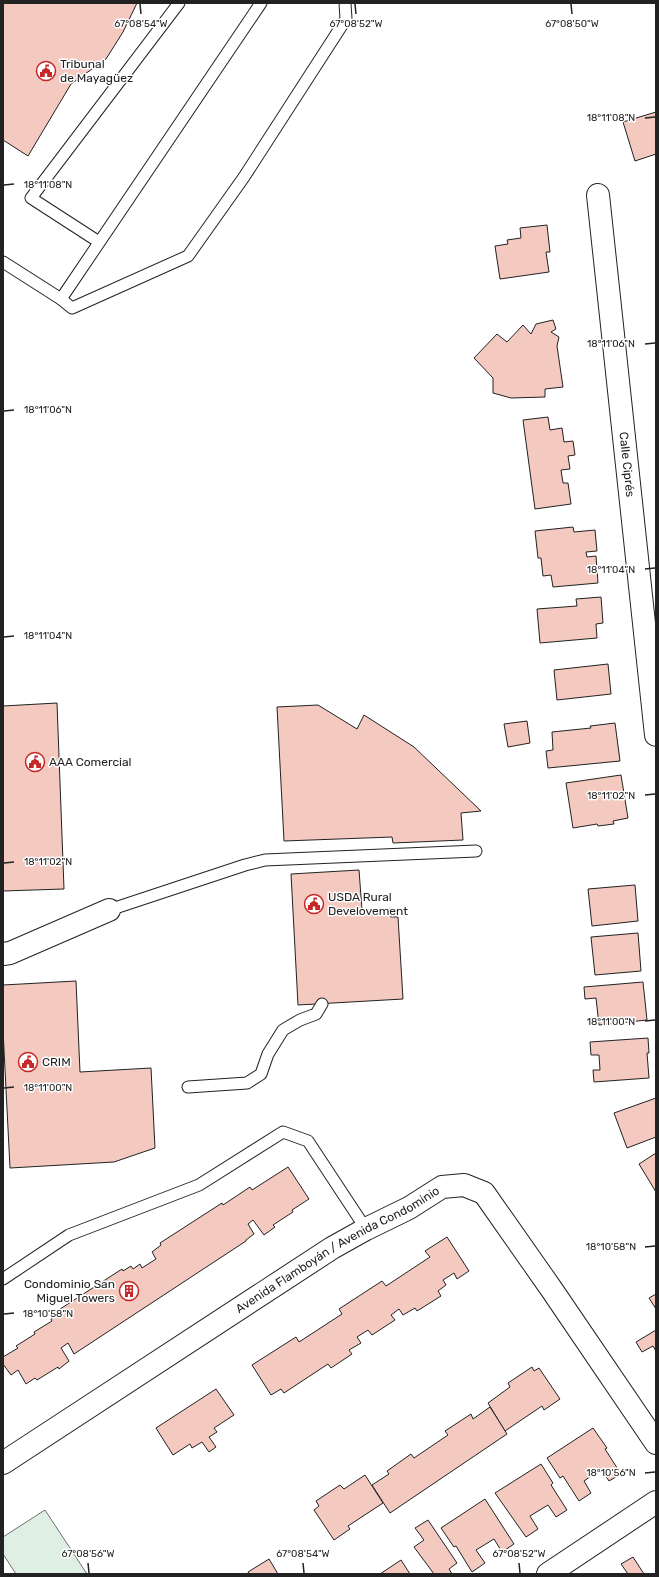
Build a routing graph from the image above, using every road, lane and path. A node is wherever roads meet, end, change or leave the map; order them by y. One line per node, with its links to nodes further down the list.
1 (179, 3): 5 (lane)
2 (261, 3): 5 (lane)
3 (345, 3): 7 (lane)
4 (598, 194): 8 (street, Calle Ciprés)
5 (99, 242): 7 (lane)
6 (3, 262): 7 (lane)
7 (61, 299)
8 (656, 735)
9 (476, 851): 10 (lane)
10 (109, 910): 11 (street)
11 (3, 954)
12 (322, 1004): 13 (lane)
13 (188, 1087)
14 (366, 1229): 15 (lane); 16 (street, Avenida Flamboyán / Avenida Condominio); 17 (street, Avenida Flamboyán / Avenida Condominio)
15 (3, 1279)
16 (656, 1443)
17 (3, 1463)
18 (656, 1502): 19 (street)
19 (548, 1574)

